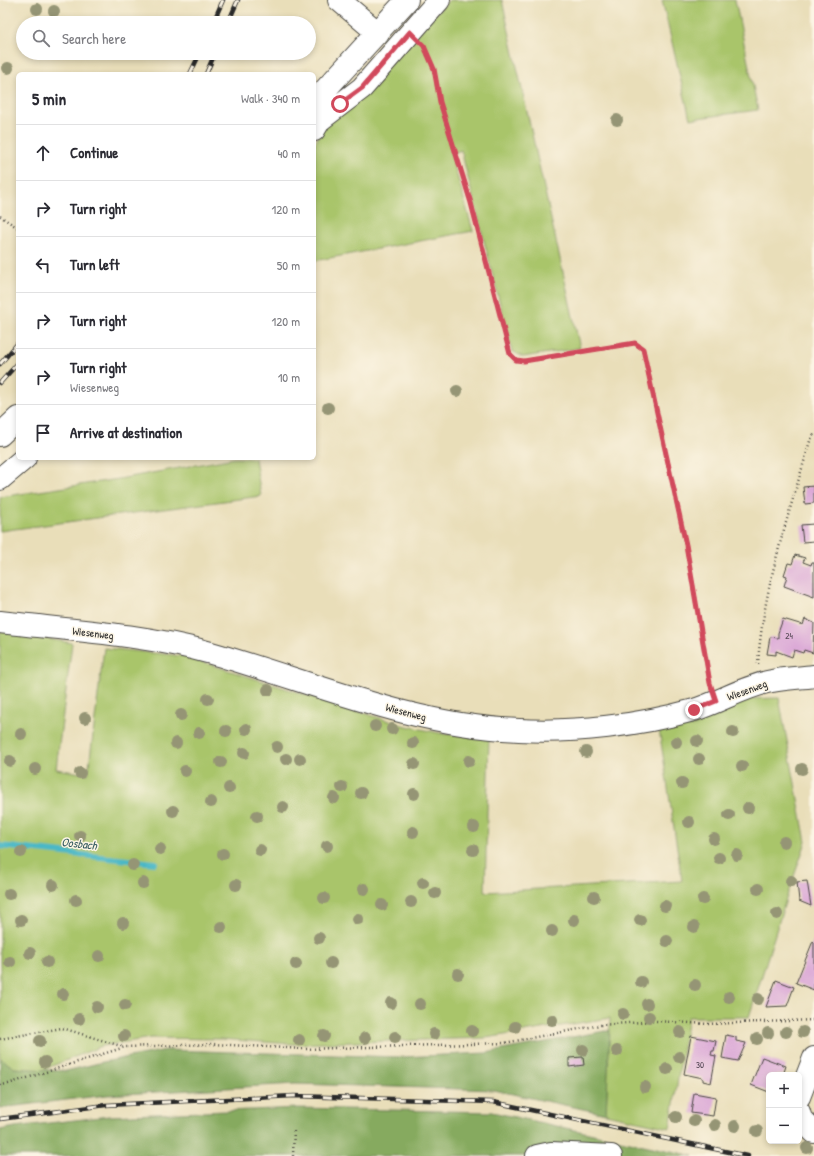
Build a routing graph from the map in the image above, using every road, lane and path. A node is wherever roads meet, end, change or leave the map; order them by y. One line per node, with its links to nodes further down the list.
1 (339, 0): 4 (street)
2 (407, 0): 4 (street)
3 (439, 0): 5 (street)
4 (378, 32): 6 (street)
5 (410, 32): 7 (street); 18 (path)
6 (316, 100)
7 (316, 127)
8 (0, 216): 9 (path)
9 (16, 227)
10 (16, 420): 12 (street)
11 (814, 434): 17 (path)
12 (0, 435)
13 (23, 460): 14 (street)
14 (0, 479)
15 (0, 622): 18 (street, Wiesenweg)
16 (814, 676): 17 (street, Wiesenweg)
17 (757, 685): 18 (street, Wiesenweg)
18 (716, 701)
19 (814, 1020): 21 (path)
20 (0, 1039): 21 (path)
21 (125, 1047): 23 (path)
22 (814, 1058): 24 (street)
23 (0, 1085)
24 (802, 1089)
25 (802, 1120): 27 (street)
26 (294, 1128): 28 (path)
27 (814, 1132)
28 (293, 1156)
29 (537, 1156): 30 (street)
30 (611, 1156)

